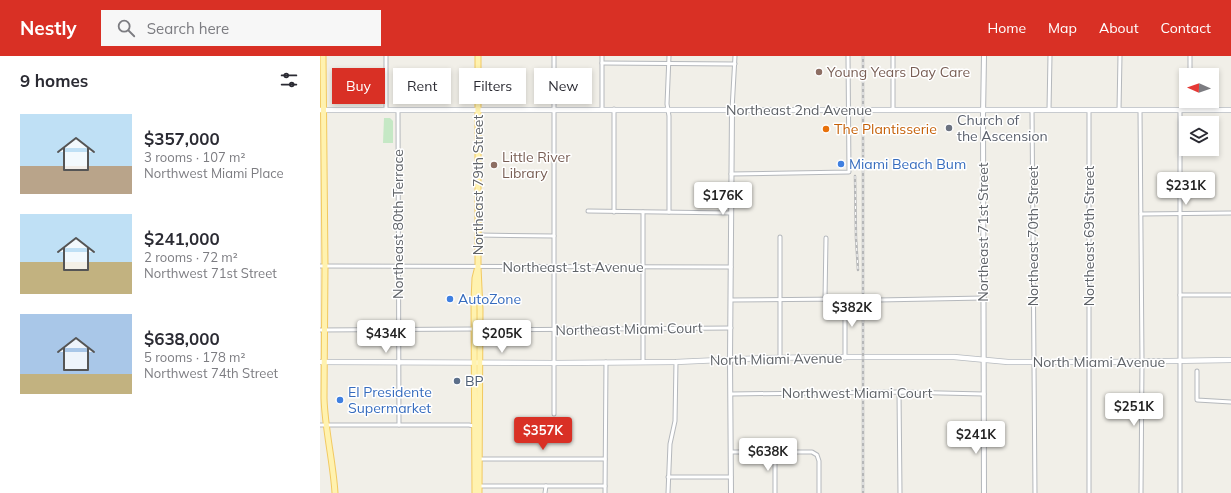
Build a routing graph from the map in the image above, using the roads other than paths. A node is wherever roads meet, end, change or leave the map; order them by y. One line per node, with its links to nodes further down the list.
1 (324, 56): 20 (main road)
2 (386, 56): 21 (street)
3 (478, 56): 23 (main road, Northeast 79th Street)
4 (554, 56): 24 (street)
5 (602, 56): 14 (street)
6 (669, 56): 15 (street)
7 (735, 56): 16 (street)
8 (848, 56): 27 (street)
9 (893, 56): 28 (street)
10 (984, 56): 29 (street, Northeast 71st Street)
11 (1050, 56): 31 (street)
12 (1120, 56): 33 (street)
13 (1190, 56): 17 (street)
14 (602, 63): 15 (street); 18 (street)
15 (669, 63): 16 (street); 25 (street)
16 (735, 64): 26 (street)
17 (1190, 68)
18 (602, 109): 19 (main road, Northeast 2nd Avenue); 24 (main road, Northeast 2nd Avenue)
19 (614, 109): 25 (main road, Northeast 2nd Avenue); 41 (street)
20 (322, 110): 21 (main road, Northeast 2nd Avenue); 39 (main road)
21 (386, 110): 22 (main road, Northeast 2nd Avenue)
22 (398, 110): 23 (main road, Northeast 2nd Avenue); 53 (street, Northeast 80th Terrace)
23 (478, 110): 24 (main road, Northeast 2nd Avenue); 48 (main road, Northeast 79th Street)
24 (554, 110): 49 (street)
25 (668, 110): 26 (main road, Northeast 2nd Avenue); 43 (street)
26 (732, 110): 27 (main road, Northeast 2nd Avenue); 38 (street)
27 (849, 110): 28 (main road, Northeast 2nd Avenue); 38 (street)
28 (893, 110): 29 (main road, Northeast 2nd Avenue)
29 (984, 110): 30 (main road, Northeast 2nd Avenue); 60 (street, Northeast 71st Street)
30 (1032, 110): 31 (main road, Northeast 2nd Avenue); 84 (street, Northeast 70th Street)
31 (1049, 110): 32 (main road, Northeast 2nd Avenue)
32 (1089, 110): 33 (main road, Northeast 2nd Avenue); 85 (street, Northeast 69th Street)
33 (1119, 110): 34 (main road, Northeast 2nd Avenue)
34 (1140, 110): 35 (main road, Northeast 2nd Avenue); 47 (street)
35 (1180, 110): 36 (main road, Northeast 2nd Avenue); 45 (street)
36 (1190, 110): 37 (main road, Northeast 2nd Avenue)
37 (1231, 110)
38 (731, 174): 44 (street)
39 (322, 180): 52 (main road)
40 (588, 211): 41 (street)
41 (614, 212): 42 (street)
42 (643, 212): 43 (street); 56 (street)
43 (669, 212): 44 (street)
44 (731, 213): 57 (street)
45 (1180, 213): 46 (street); 47 (street); 58 (street)
46 (1231, 213)
47 (1140, 214): 77 (street)
48 (478, 235): 49 (street); 54 (main road, Northeast 79th Street)
49 (554, 236): 55 (street)
50 (780, 237): 63 (street)
51 (826, 238): 61 (street)
52 (322, 266): 53 (street, Northeast 1st Avenue); 69 (main road)
53 (398, 266): 54 (street, Northeast 1st Avenue); 66 (street, Northeast 80th Terrace)
54 (478, 267): 55 (street, Northeast 1st Avenue); 67 (main road, Northeast 79th Street); 70 (main road, Northeast 79th Street)
55 (554, 267): 56 (street, Northeast 1st Avenue); 71 (street)
56 (642, 267): 57 (street, Northeast 1st Avenue); 68 (street)
57 (731, 267): 62 (street)
58 (1180, 295): 59 (street); 78 (street)
59 (1231, 295)
60 (984, 298): 64 (street); 75 (street, Northeast 71st Street)
61 (825, 299): 63 (street); 73 (street)
62 (731, 300): 63 (street); 65 (street)
63 (780, 300): 72 (street)
64 (878, 300)
65 (730, 328): 68 (street, Northeast Miami Court); 74 (street)
66 (399, 329): 67 (street); 69 (street); 86 (street, Northeast 80th Terrace)
67 (474, 329): 87 (main road, Northeast 79th Street)
68 (643, 329): 71 (street, Northeast Miami Court); 82 (street)
69 (322, 330): 79 (main road)
70 (480, 330): 71 (street, Northeast Miami Court); 80 (main road, Northeast 79th Street)
71 (554, 330): 88 (street)
72 (780, 358): 73 (main road, North Miami Avenue); 74 (main road, North Miami Avenue)
73 (845, 358): 75 (main road, North Miami Avenue)
74 (730, 360): 83 (main road, North Miami Avenue); 91 (street)
75 (984, 360): 84 (main road, North Miami Avenue); 92 (street, Northeast 71st Street)
76 (1231, 360): 78 (main road, North Miami Avenue)
77 (1142, 361): 78 (main road, North Miami Avenue); 85 (main road, North Miami Avenue); 121 (street)
78 (1180, 361): 122 (street)
79 (322, 362): 86 (main road, North Miami Avenue); 96 (main road)
80 (480, 362): 87 (main road, North Miami Avenue); 88 (main road, North Miami Avenue); 101 (main road, Northeast 79th Street)
81 (606, 362): 82 (main road, North Miami Avenue); 88 (main road, North Miami Avenue); 102 (street)
82 (643, 362): 83 (main road, North Miami Avenue)
83 (676, 362): 103 (street)
84 (1033, 362): 85 (main road, North Miami Avenue); 119 (street, Northeast 70th Street)
85 (1089, 362): 120 (street, Northeast 69th Street)
86 (399, 363): 87 (main road, North Miami Avenue); 97 (street, Northeast 80th Terrace)
87 (474, 363): 98 (main road, Northeast 79th Street)
88 (554, 363): 94 (street)
89 (1197, 371): 93 (street)
90 (899, 392): 91 (street, Northwest Miami Court); 92 (street, Northwest Miami Court); 117 (street)
91 (731, 394): 99 (street)
92 (984, 394): 118 (street, Northeast 71st Street)
93 (1231, 402)
94 (554, 414)
95 (320, 425): 96 (street)
96 (326, 425): 97 (street); 108 (main road)
97 (399, 425): 98 (street)
98 (474, 426): 101 (main road); 109 (main road)
99 (731, 452): 100 (street); 104 (street)
100 (775, 452): 115 (street); 116 (street)
101 (480, 459): 102 (street); 105 (main road)
102 (605, 459): 107 (street)
103 (668, 477): 104 (street); 113 (street)
104 (731, 477): 114 (street)
105 (480, 486): 106 (street); 110 (main road)
106 (546, 486): 107 (street); 111 (street)
107 (605, 486): 112 (street)
108 (335, 493)
109 (474, 493)
110 (479, 493)
111 (545, 493)
112 (605, 493)
113 (668, 493)
114 (731, 493)
115 (775, 493)
116 (819, 493)
117 (900, 493)
118 (984, 493)
119 (1035, 493)
120 (1089, 493)
121 (1141, 493)
122 (1180, 493)

